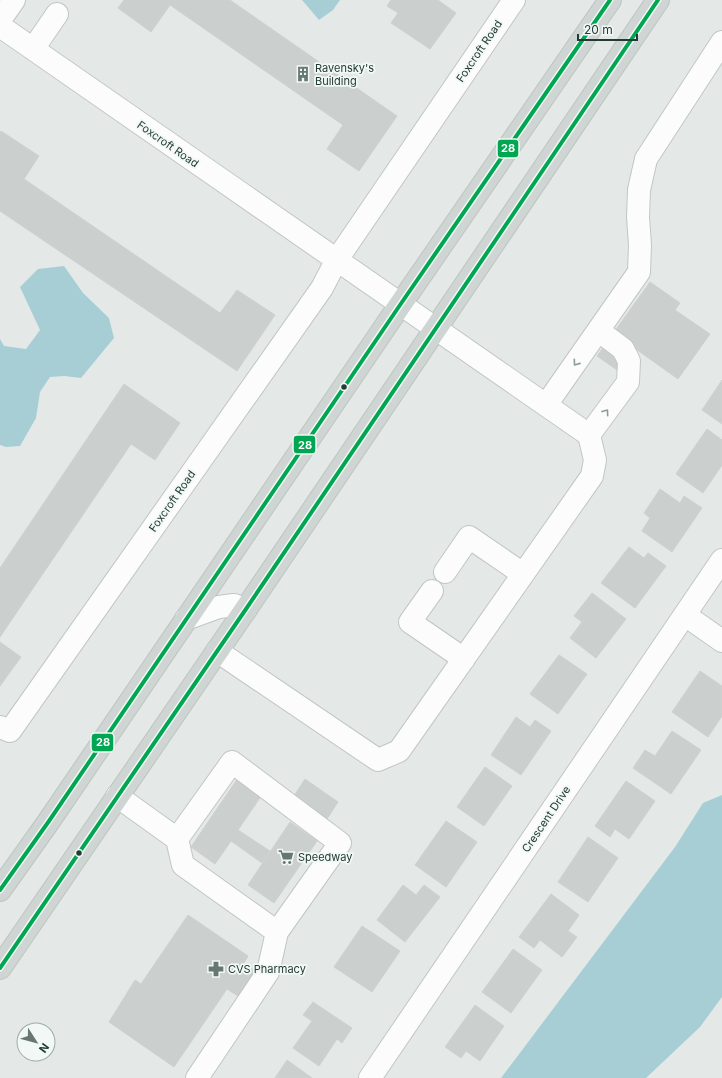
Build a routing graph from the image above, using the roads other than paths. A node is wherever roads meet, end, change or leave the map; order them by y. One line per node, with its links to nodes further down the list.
1 (14, 0): 6 (street)
2 (514, 0): 10 (street, Foxcroft Road)
3 (610, 0): 11 (main road)
4 (658, 0): 12 (main road)
5 (57, 14): 9 (street)
6 (0, 20)
7 (0, 26): 9 (street, Foxcroft Road)
8 (722, 42): 13 (street)
9 (33, 49): 10 (street, Foxcroft Road)
10 (336, 261): 11 (street, Foxcroft Road); 26 (street, Foxcroft Road)
11 (400, 305): 12 (street, Foxcroft Road); 22 (main road)
12 (436, 329): 14 (street, Foxcroft Road); 20 (main road)
13 (598, 331): 14 (street, one-way to 14); 15 (street, one-way to 13)
14 (546, 405): 15 (street, Foxcroft Road)
15 (589, 436): 18 (street)
16 (722, 560): 21 (street, Crescent Drive)
17 (445, 572): 18 (street)
18 (523, 574): 25 (street)
19 (432, 591): 25 (street)
20 (246, 609): 22 (street); 24 (main road)
21 (685, 615): 23 (street); 33 (street, Crescent Drive)
22 (186, 619): 29 (main road)
23 (722, 641)
24 (217, 651): 25 (street); 27 (main road)
25 (464, 659)
26 (0, 727)
27 (117, 796): 28 (street); 31 (main road)
28 (177, 839): 30 (street); 30 (street)
29 (0, 890)
30 (277, 932): 32 (street)
31 (0, 968)
32 (196, 1078)
33 (370, 1078)

